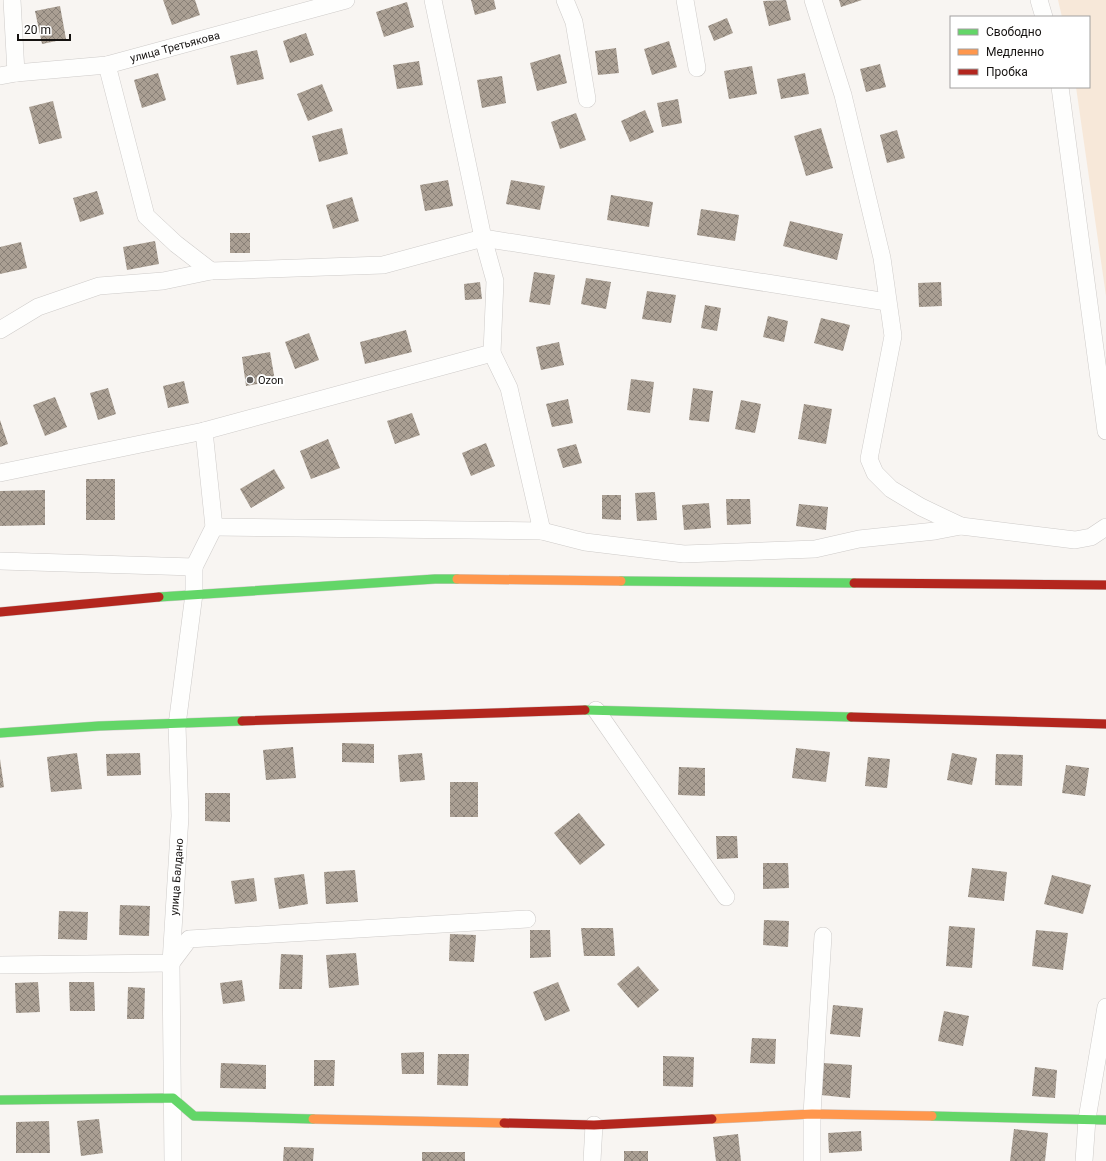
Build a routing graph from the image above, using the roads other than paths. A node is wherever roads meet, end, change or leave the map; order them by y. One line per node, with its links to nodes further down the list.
1 (12, 0): 11 (street)
2 (346, 0): 9 (street, улица Третьякова)
3 (433, 0): 15 (street)
4 (565, 0): 14 (street)
5 (685, 0): 10 (street)
6 (813, 0): 17 (street)
7 (1040, 0): 8 (street)
8 (1044, 16)
9 (106, 65): 11 (street, улица Третьякова); 16 (street)
10 (697, 68)
11 (16, 73): 12 (street, улица Третьякова)
12 (0, 76)
13 (1060, 88): 21 (street)
14 (587, 99)
15 (483, 238): 16 (street); 17 (street); 19 (street)
16 (211, 271): 18 (street)
17 (887, 302): 23 (street)
18 (0, 330)
19 (492, 353): 20 (street); 26 (street)
20 (204, 431): 22 (street); 24 (street)
21 (1106, 431)
22 (0, 473)
23 (961, 526): 25 (street); 26 (street)
24 (214, 527): 26 (street); 28 (street)
25 (1106, 527)
26 (542, 531)
27 (0, 561): 28 (street)
28 (194, 566): 30 (street, улица Балдано)
29 (1106, 585): 30 (street)
30 (194, 594): 31 (street); 34 (street, улица Балдано)
31 (0, 612)
32 (596, 710): 33 (street); 34 (street); 36 (street)
33 (1106, 724)
34 (178, 725): 35 (street); 39 (street, улица Балдано)
35 (0, 733)
36 (726, 897)
37 (527, 919): 39 (street)
38 (823, 936): 44 (street)
39 (171, 963): 40 (street); 42 (street, улица Балдано)
40 (0, 965)
41 (1106, 1007): 45 (street)
42 (173, 1098): 43 (street); 47 (street); 48 (street, улица Балдано)
43 (0, 1100)
44 (812, 1114): 45 (street); 47 (street); 50 (street)
45 (1087, 1118): 46 (street); 51 (street)
46 (1106, 1120)
47 (594, 1125): 49 (street)
48 (173, 1161)
49 (592, 1161)
50 (812, 1161)
51 (1084, 1161)

